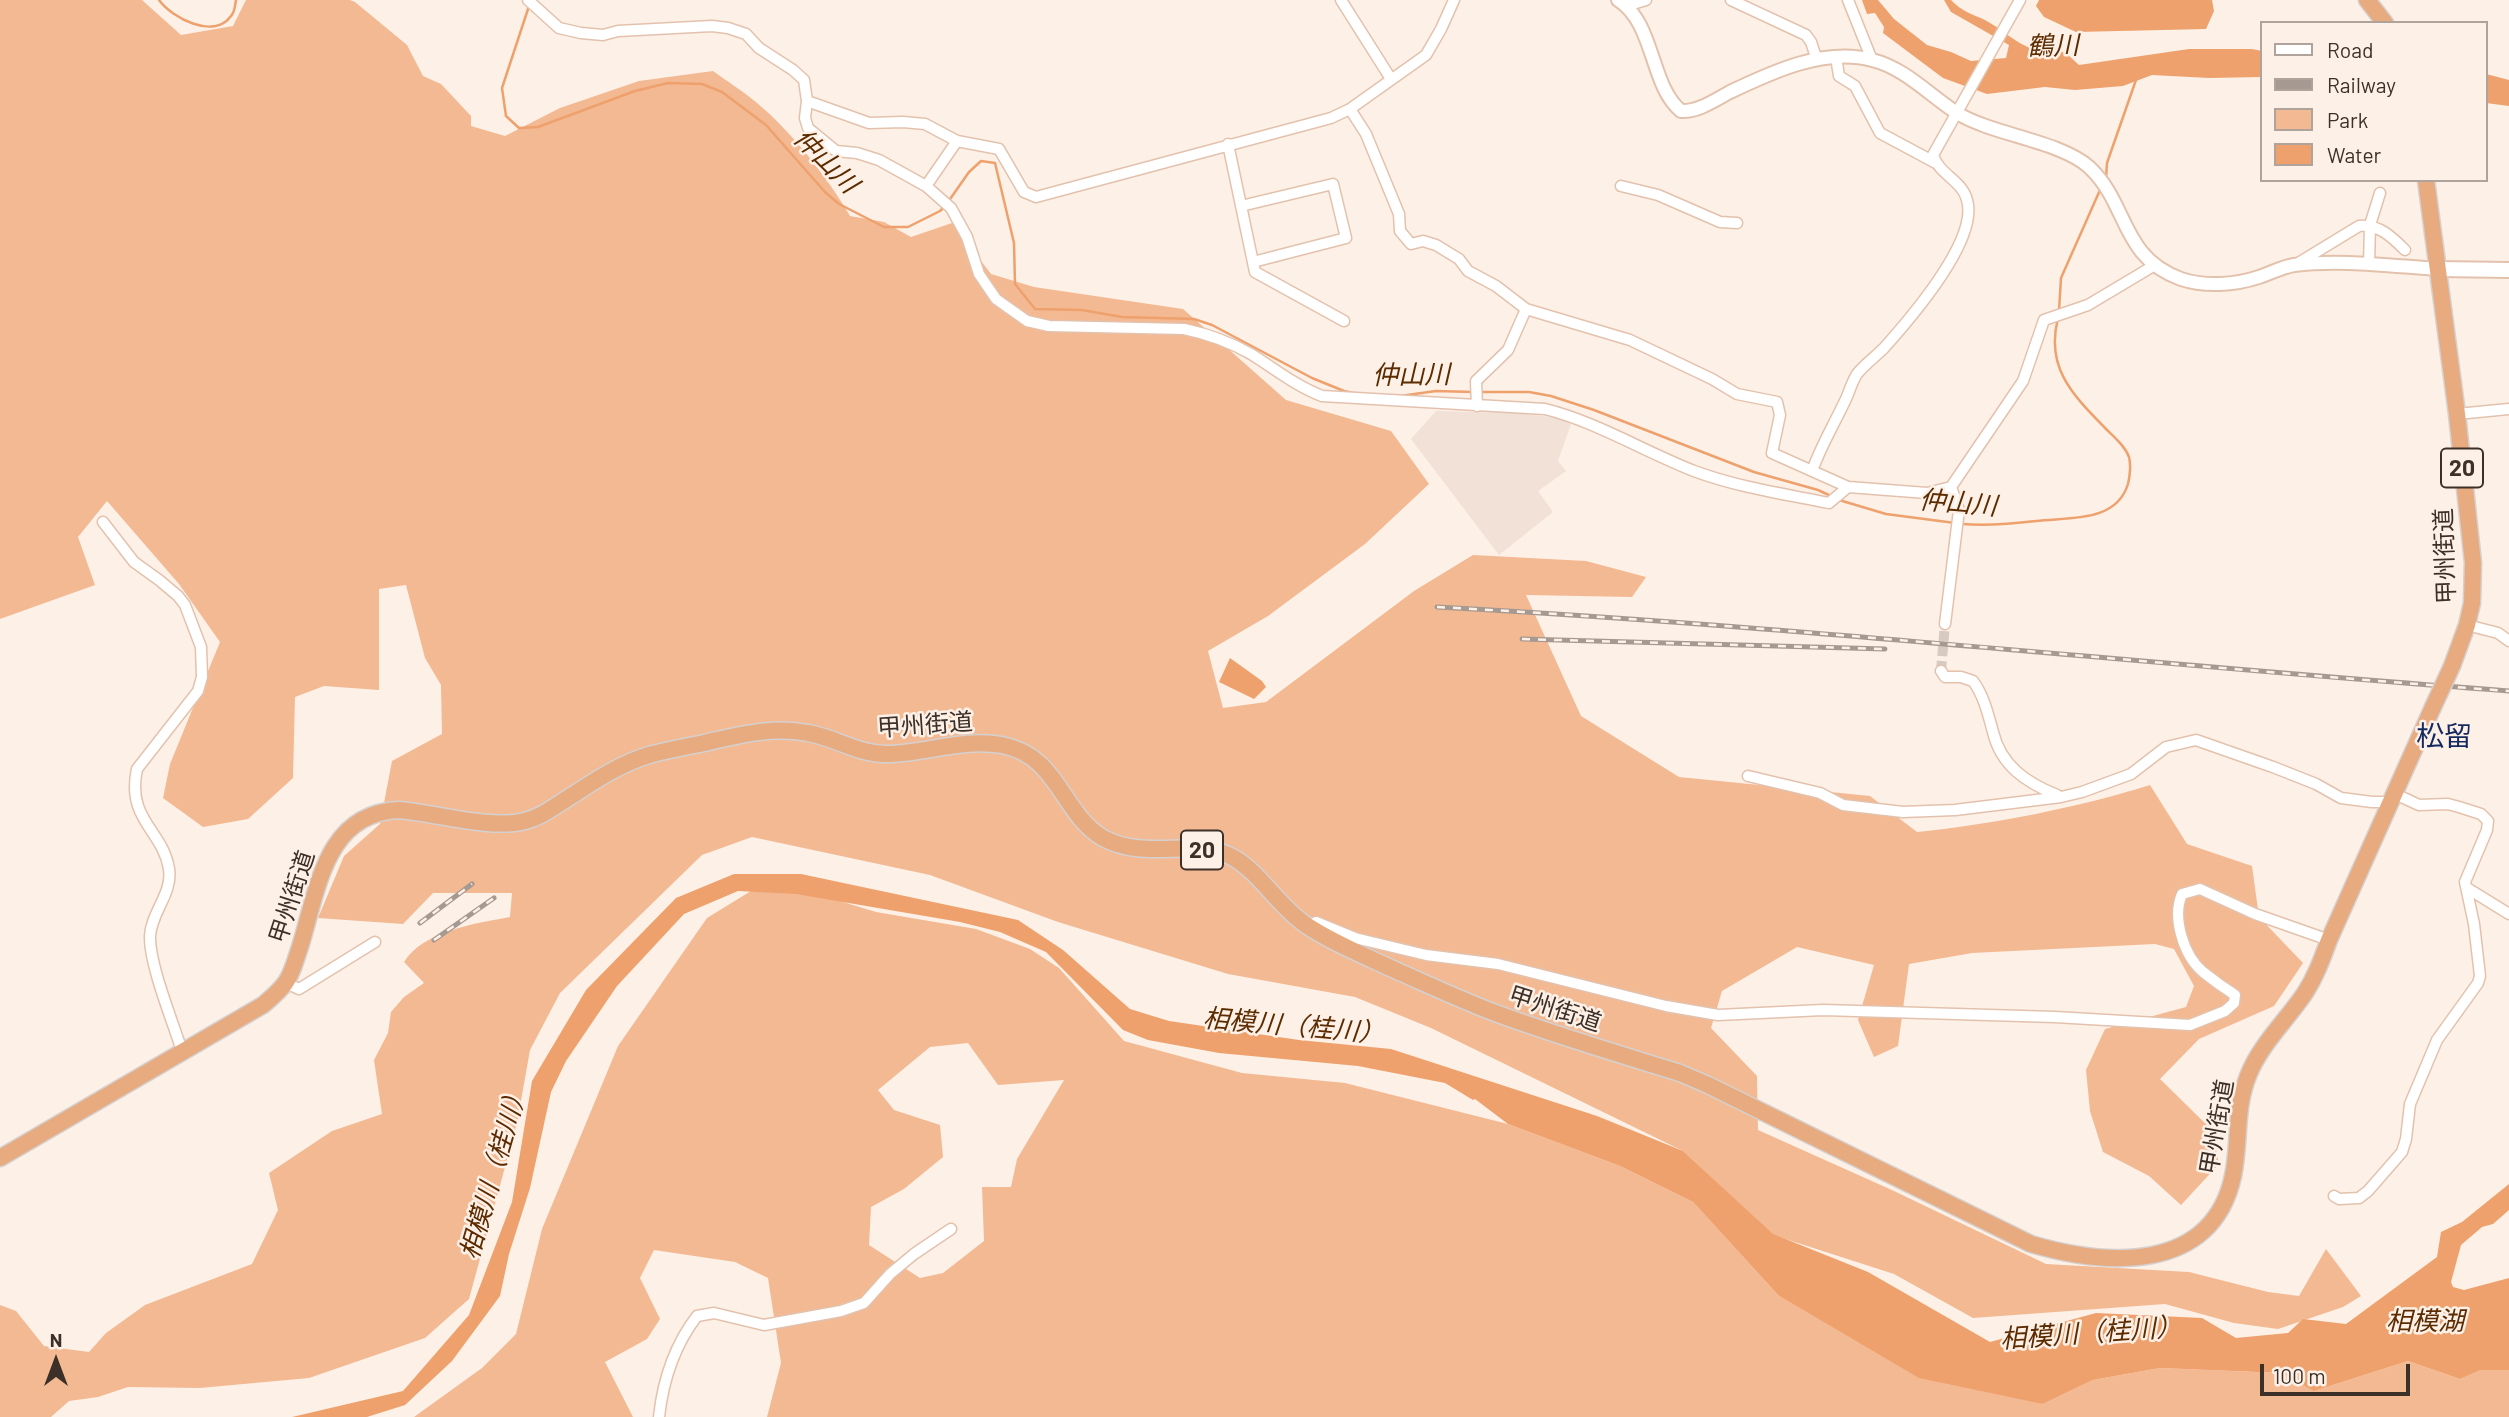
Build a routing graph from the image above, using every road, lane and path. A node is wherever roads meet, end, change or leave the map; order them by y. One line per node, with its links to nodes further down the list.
1 (528, 0): 15 (street)
2 (1341, 0): 14 (street)
3 (1454, 0): 14 (street)
4 (1646, 0): 8 (street)
5 (1731, 0): 12 (street)
6 (1848, 0): 13 (street)
7 (2367, 0): 10 (highway)
8 (1622, 3): 12 (street)
9 (2018, 5): 16 (street)
10 (2383, 21)
11 (1836, 57): 12 (street); 13 (street); 20 (street)
12 (1817, 60)
13 (1872, 60): 16 (street)
14 (1391, 79): 17 (street)
15 (807, 101): 18 (street); 22 (street)
16 (1961, 107): 20 (street); 30 (street)
17 (1350, 109): 19 (street); 35 (street)
18 (957, 141): 19 (street); 22 (street)
19 (1228, 145): 25 (street)
20 (1936, 163): 40 (street)
21 (2426, 182): 33 (highway, 甲州街道 / 20)
22 (926, 186): 37 (street)
23 (1622, 186): 26 (street)
24 (2380, 193): 27 (street)
25 (1241, 206): 29 (street); 29 (street)
26 (1737, 223)
27 (2370, 225): 28 (street); 31 (street); 32 (street)
28 (2405, 250)
29 (1253, 262): 36 (street)
30 (2155, 265): 31 (street); 42 (street)
31 (2294, 265): 32 (street)
32 (2369, 265): 33 (street)
33 (2438, 269): 34 (main road); 39 (highway, 甲州街道 / 20)
34 (2509, 270)
35 (1526, 309): 37 (street); 40 (street)
36 (1344, 321)
37 (1477, 406): 41 (street)
38 (2509, 409): 39 (street)
39 (2457, 415): 45 (highway, 甲州街道 / 20)
40 (1812, 471): 41 (street)
41 (1848, 487): 42 (street)
42 (1951, 487): 44 (street)
43 (103, 522): 57 (street)
44 (1945, 624)
45 (2467, 625): 46 (street); 50 (highway, 甲州街道 / 20, bridge)
46 (2509, 641)
47 (1941, 671): 49 (street)
48 (1748, 776): 49 (street)
49 (2061, 797): 50 (street)
50 (2392, 797): 51 (street); 54 (highway, 甲州街道 / 20)
51 (2467, 888): 52 (street); 59 (street)
52 (2509, 915)
53 (1307, 926): 54 (street); 54 (highway, 甲州街道 / 20); 56 (highway, 甲州街道 / 20)
54 (2329, 940)
55 (375, 942): 56 (street)
56 (286, 983): 57 (highway, 甲州街道 / 20)
57 (181, 1051): 58 (highway, 甲州街道 / 20)
58 (0, 1158)
59 (2334, 1196)
60 (951, 1229): 61 (street)
61 (659, 1417)

